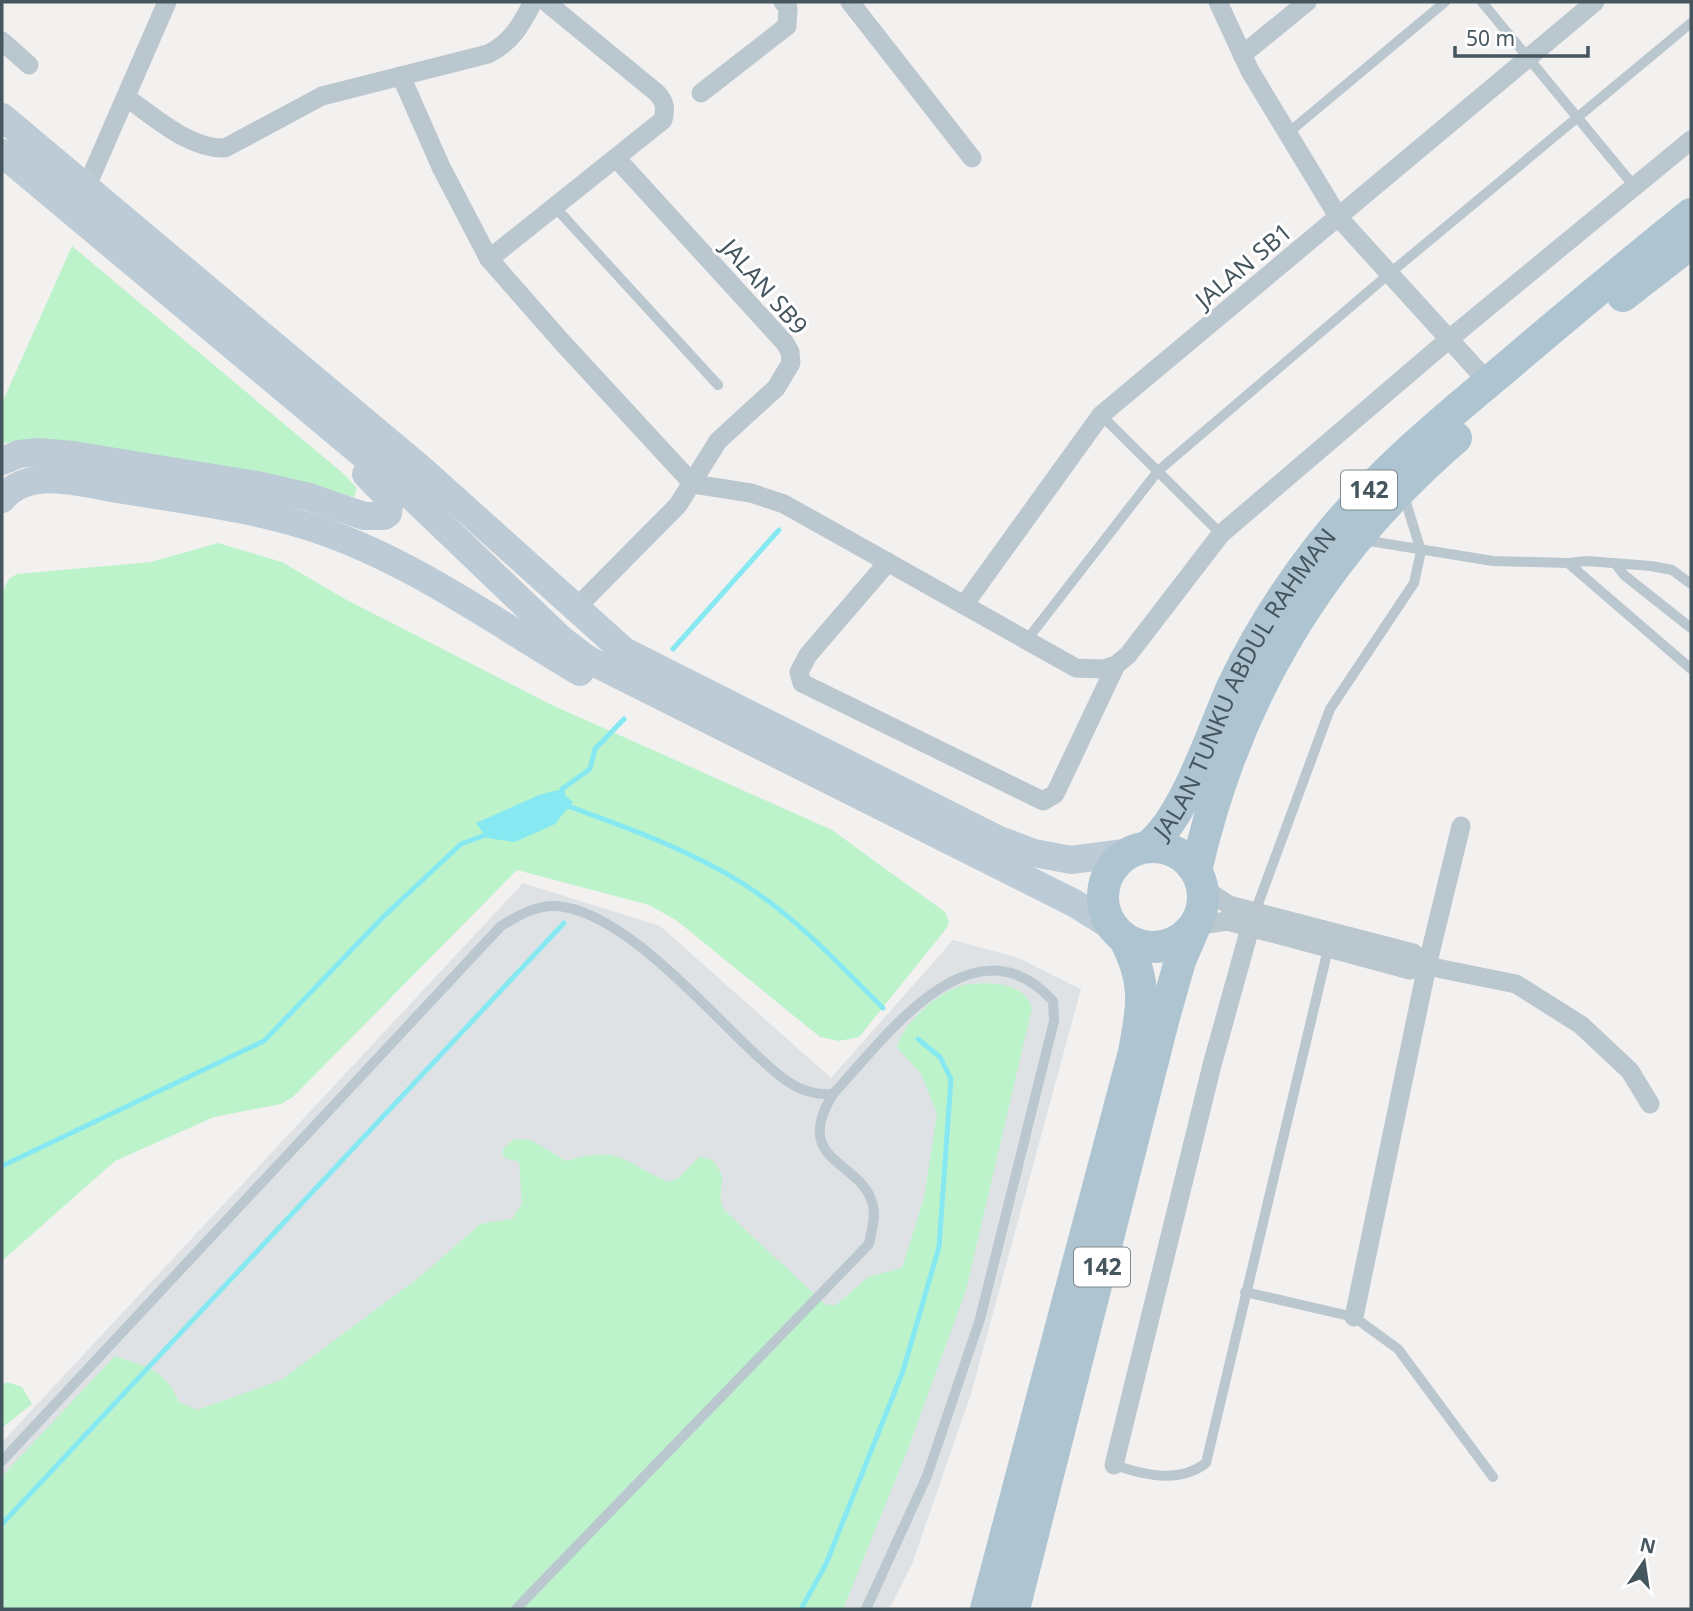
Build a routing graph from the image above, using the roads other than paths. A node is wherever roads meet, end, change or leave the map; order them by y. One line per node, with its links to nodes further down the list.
1 (167, 2): 18 (street)
2 (533, 2): 16 (street)
3 (545, 2): 25 (street)
4 (783, 2): 17 (street)
5 (850, 2): 24 (street)
6 (1218, 2): 13 (street)
7 (1307, 2): 13 (street)
8 (1445, 2): 21 (lane)
9 (1482, 2): 14 (lane)
10 (1595, 2): 14 (street, JALAN SB1)
11 (1691, 23): 19 (lane)
12 (2, 41): 15 (street)
13 (1242, 55): 21 (street)
14 (1528, 58): 19 (lane); 30 (street, JALAN SB1)
15 (29, 65)
16 (401, 76): 18 (street); 33 (street)
17 (701, 93)
18 (127, 98): 27 (street)
19 (1577, 116): 26 (lane); 34 (lane)
20 (2, 117): 27 (main road)
21 (1288, 133): 30 (street)
22 (1691, 140): 26 (street)
23 (2, 153): 31 (main road)
24 (971, 158)
25 (617, 159): 28 (street); 41 (street, JALAN SB9)
26 (1634, 186): 35 (street)
27 (86, 188): 52 (main road)
28 (555, 207): 33 (street); 37 (lane)
29 (1691, 214): 36 (main road, JALAN TUNKU ABDUL RAHMAN / 142)
30 (1339, 218): 34 (street); 38 (street, JALAN SB1)
31 (85, 225): 39 (main road); 57 (main road)
32 (1691, 243): 42 (main road, JALAN TUNKU ABDUL RAHMAN / 142)
33 (489, 259): 41 (street)
34 (1389, 274): 35 (street); 40 (lane)
35 (1448, 340): 36 (street); 44 (street)
36 (1488, 382): 59 (main road, JALAN TUNKU ABDUL RAHMAN / 142)
37 (718, 385)
38 (1101, 415): 40 (lane); 51 (street, JALAN SB1)
39 (2, 461)
40 (1158, 471): 44 (lane); 54 (lane)
41 (693, 484): 47 (street); 52 (street)
42 (1403, 487): 45 (main road, JALAN TUNKU ABDUL RAHMAN / 142); 46 (lane)
43 (2, 499): 57 (main road)
44 (1221, 534): 55 (street)
45 (1356, 538): 46 (lane); 60 (main road, JALAN TUNKU ABDUL RAHMAN / 142)
46 (1421, 551): 49 (lane); 61 (lane)
47 (888, 562): 51 (street); 55 (street)
48 (1615, 563): 49 (lane); 50 (lane); 53 (lane)
49 (1568, 564): 56 (lane)
50 (1691, 584)
51 (964, 605): 54 (street)
52 (575, 609): 59 (main road)
53 (1691, 628)
54 (1026, 641): 55 (street)
55 (1116, 665)
56 (1691, 669)
57 (816, 775): 63 (main road)
58 (1461, 826): 65 (street)
59 (1139, 849): 60 (main road); 63 (main road, 142)
60 (1198, 878): 61 (street); 62 (main road, 142)
61 (1253, 920): 62 (street); 64 (street); 65 (street); 71 (street)
62 (1195, 926): 63 (main road); 76 (main road, 142)
63 (1119, 933): 75 (main road, 142)
64 (1328, 949): 65 (street); 68 (lane)
65 (1427, 966): 67 (street); 69 (street)
66 (832, 1094): 70 (lane); 73 (lane); 74 (lane)
67 (1650, 1104)
68 (1245, 1292): 69 (lane); 71 (lane)
69 (1354, 1317): 72 (lane)
70 (2, 1461)
71 (1114, 1465)
72 (1493, 1477)
73 (516, 1609)
74 (866, 1609)
75 (986, 1609)
76 (1014, 1609)

